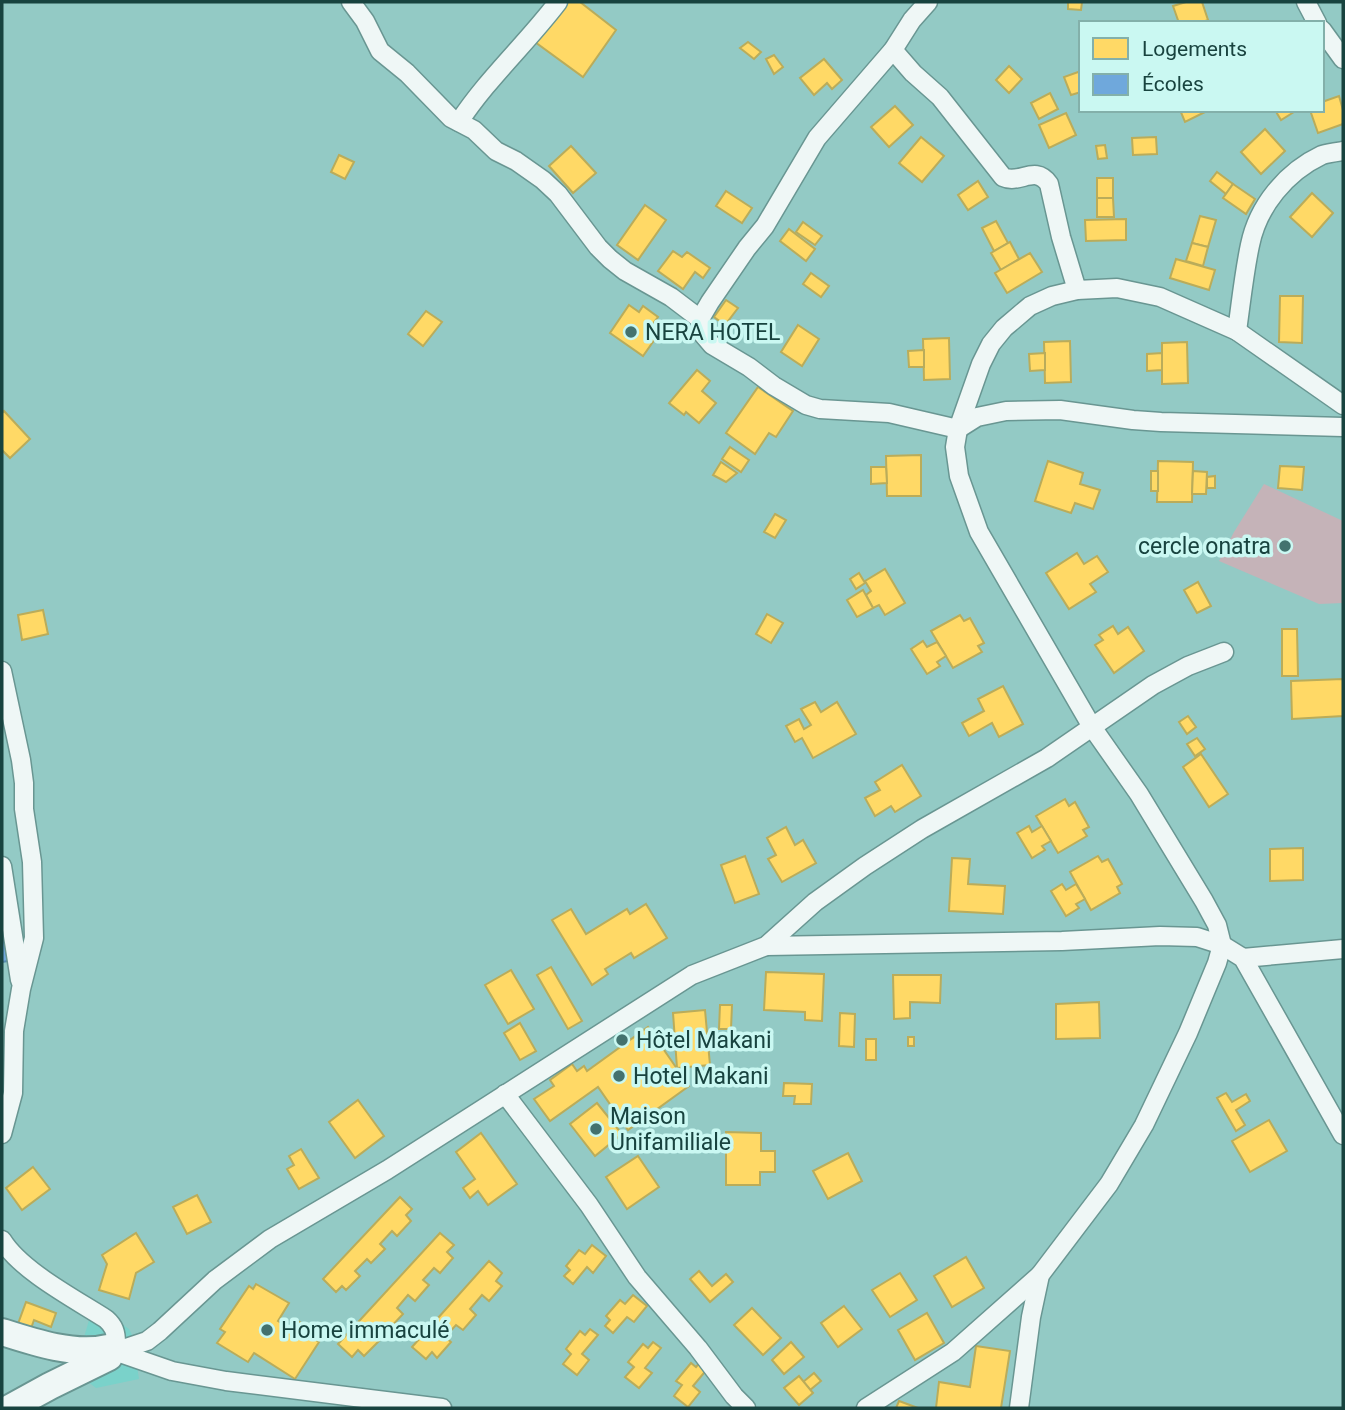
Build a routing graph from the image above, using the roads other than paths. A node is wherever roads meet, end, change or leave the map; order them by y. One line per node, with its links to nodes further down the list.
1 (351, 2): 11 (street)
2 (558, 2): 11 (street)
3 (928, 2): 7 (street)
4 (1306, 2): 5 (street)
5 (1316, 21)
6 (1324, 33): 8 (street)
7 (894, 50): 9 (street); 10 (street)
8 (1343, 59)
9 (879, 66): 10 (street); 14 (street)
10 (913, 73): 13 (street)
11 (459, 122): 14 (street)
12 (1343, 151): 15 (street)
13 (1077, 290): 15 (street); 18 (street)
14 (700, 319): 18 (street)
15 (1237, 331): 16 (street)
16 (1343, 405)
17 (1343, 427): 18 (street)
18 (957, 429): 21 (street)
19 (1224, 652): 21 (street)
20 (2, 671): 27 (street)
21 (1091, 727): 23 (street); 24 (street)
22 (2, 866): 27 (street)
23 (1222, 945): 24 (street); 26 (street); 32 (street)
24 (766, 946): 28 (street)
25 (1343, 949): 26 (street)
26 (1243, 958): 30 (street)
27 (21, 989): 29 (street)
28 (505, 1094): 34 (street); 37 (street)
29 (2, 1134)
30 (1343, 1135)
31 (2, 1240): 34 (street)
32 (1040, 1275): 38 (street); 39 (street)
33 (2, 1332): 34 (street)
34 (116, 1350): 35 (street); 36 (street)
35 (10, 1408)
36 (442, 1408)
37 (746, 1408)
38 (866, 1408)
39 (1019, 1408)

